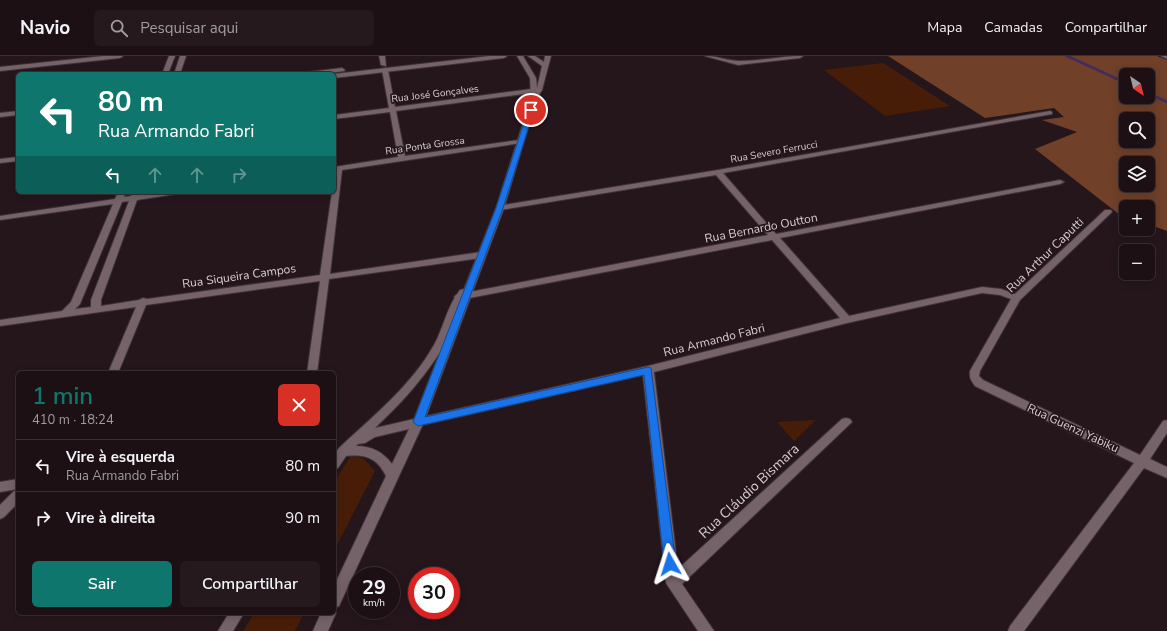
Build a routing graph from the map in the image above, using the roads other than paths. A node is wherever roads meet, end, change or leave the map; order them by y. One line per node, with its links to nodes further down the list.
1 (120, 56): 16 (street)
2 (172, 56): 17 (street)
3 (183, 56): 18 (street)
4 (382, 56): 15 (street)
5 (461, 56): 15 (street)
6 (504, 56): 15 (street)
7 (520, 56): 21 (street)
8 (531, 56): 14 (street)
9 (548, 56): 14 (street)
10 (708, 56): 11 (street)
11 (800, 56)
12 (1164, 56): 13 (street)
13 (1167, 57)
14 (546, 66): 21 (street)
15 (384, 67): 19 (street); 20 (street); 24 (street)
16 (0, 69)
17 (166, 72)
18 (179, 72)
19 (330, 72)
20 (336, 76)
21 (535, 93): 24 (street, Rua José Gonçalves); 29 (street)
22 (16, 108): 23 (street)
23 (0, 110)
24 (392, 110): 28 (street, Rua José Gonçalves); 31 (street)
25 (16, 113): 27 (street)
26 (1050, 113): 34 (street, Rua Severo Ferrucci)
27 (0, 115)
28 (336, 117)
29 (519, 142): 31 (street, Rua Ponta Grossa); 40 (street)
30 (16, 159): 32 (street)
31 (402, 159): 33 (street, Rua Ponta Grossa)
32 (0, 161)
33 (336, 169)
34 (718, 172): 40 (street, Rua Severo Ferrucci); 43 (street)
35 (1060, 182): 43 (street, Rua Bernardo Outton)
36 (149, 194): 38 (street)
37 (333, 194): 45 (street)
38 (136, 195): 39 (street); 49 (street)
39 (120, 196): 42 (street); 50 (street)
40 (500, 208): 44 (street)
41 (1108, 212): 47 (street, Rua Arthur Caputti)
42 (0, 218)
43 (774, 238): 46 (street, Rua Bernardo Outton); 51 (street)
44 (481, 255): 45 (street, Rua Siqueira Campos); 46 (street)
45 (325, 277): 48 (street, Rua Siqueira Campos); 55 (street)
46 (462, 297): 57 (street); 60 (street)
47 (1016, 298): 51 (street, Rua Armando Fabri); 56 (street, Rua Arthur Caputti)
48 (143, 302): 49 (street, Rua Siqueira Campos); 54 (street)
49 (96, 308): 50 (street, Rua Siqueira Campos)
50 (66, 312): 52 (street, Rua Siqueira Campos)
51 (847, 320): 53 (street, Rua Armando Fabri)
52 (0, 322)
53 (648, 370): 57 (street, Rua Armando Fabri); 68 (street)
54 (114, 371)
55 (312, 371)
56 (979, 383): 61 (street, Rua Guenzi Yabiku)
57 (418, 422): 60 (street, Rua Armando Fabri); 63 (street)
58 (846, 422): 68 (street, Rua Cláudio Bismara)
59 (1167, 424): 61 (street)
60 (338, 451): 63 (street)
61 (1143, 461): 62 (street, Rua Guenzi Yabiku); 75 (street)
62 (1167, 473)
63 (392, 475): 69 (street)
64 (16, 484): 65 (street)
65 (0, 487)
66 (16, 497): 67 (street)
67 (0, 513)
68 (673, 583): 74 (street)
69 (336, 597)
70 (236, 615): 72 (street)
71 (328, 615): 73 (street)
72 (226, 631)
73 (320, 631)
74 (707, 631)
75 (1015, 631)

